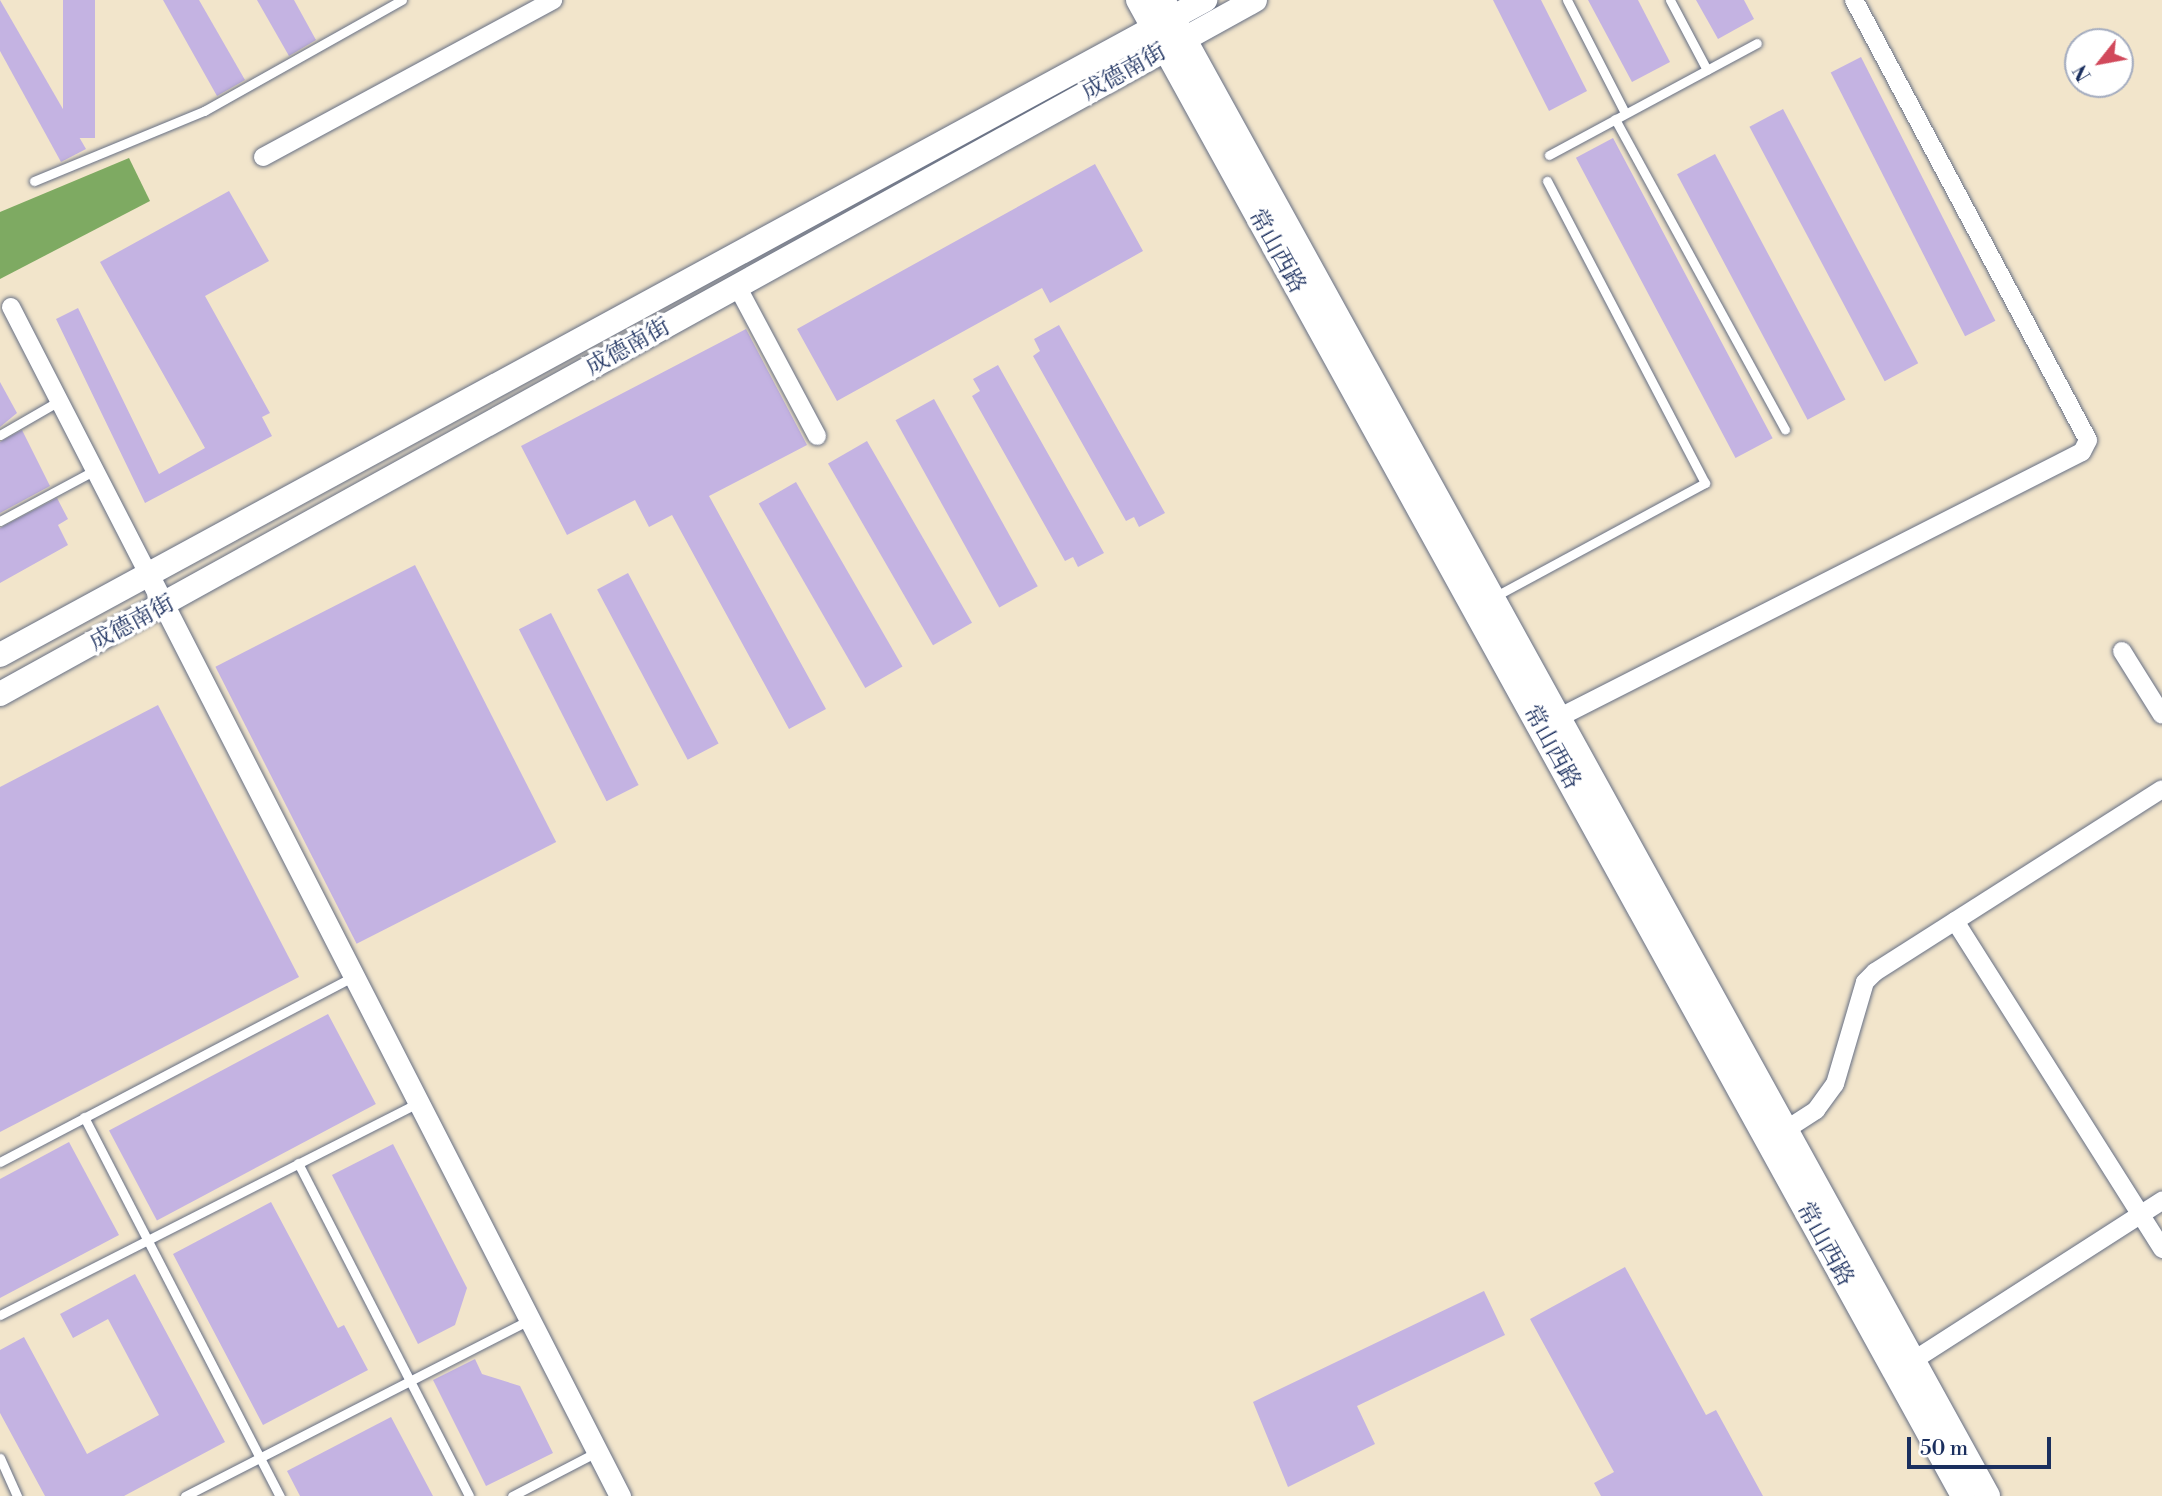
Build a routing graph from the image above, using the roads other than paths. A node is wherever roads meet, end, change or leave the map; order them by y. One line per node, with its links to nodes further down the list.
1 (402, 0): 16 (lane)
2 (553, 0): 15 (street)
3 (1138, 0): 9 (main road, 常山西路)
4 (1205, 0): 9 (main road, 成德南街)
5 (1255, 0): 9 (main road, 成德南街)
6 (1567, 0): 12 (lane)
7 (1670, 0): 11 (lane)
8 (1854, 0): 33 (street)
9 (1168, 26): 18 (main road, 成德南街); 26 (main road, 成德南街); 27 (main road, 常山西路); 59 (main road, 常山西路)
10 (1757, 43): 11 (lane)
11 (1707, 69): 12 (lane)
12 (1625, 114): 13 (lane)
13 (1615, 119): 14 (lane); 21 (lane)
14 (1549, 155)
15 (263, 157)
16 (34, 181)
17 (1547, 181): 27 (lane)
18 (737, 286): 23 (street); 28 (main road, 成德南街)
19 (11, 307): 20 (street)
20 (59, 401): 22 (lane); 24 (street)
21 (1785, 429)
22 (0, 435)
23 (817, 436)
24 (95, 470): 25 (lane); 26 (street)
25 (0, 521)
26 (148, 574): 28 (street); 30 (main road, 成德南街)
27 (1494, 597): 33 (main road, 常山西路)
28 (164, 606): 31 (main road, 成德南街); 36 (street)
29 (2122, 651): 32 (street)
30 (0, 655)
31 (0, 694)
32 (2162, 715)
33 (1560, 717): 39 (main road, 常山西路)
34 (2162, 789): 35 (street)
35 (1955, 921): 39 (street); 43 (street)
36 (354, 976): 37 (street); 38 (lane)
37 (419, 1102): 41 (lane); 47 (street)
38 (84, 1117): 40 (lane); 44 (lane)
39 (1787, 1129): 48 (main road, 常山西路)
40 (0, 1162)
41 (298, 1163): 44 (lane); 49 (lane)
42 (2162, 1201): 43 (street)
43 (2140, 1215): 45 (street); 48 (street)
44 (148, 1240): 46 (lane); 51 (lane)
45 (2162, 1250)
46 (0, 1315)
47 (530, 1319): 49 (lane); 50 (street)
48 (1914, 1360): 60 (main road, 常山西路)
49 (410, 1381): 51 (lane); 56 (lane)
50 (598, 1452): 57 (lane); 58 (street)
51 (260, 1457): 54 (lane); 55 (lane)
52 (0, 1458): 53 (lane)
53 (17, 1496)
54 (185, 1496)
55 (280, 1496)
56 (469, 1496)
57 (512, 1496)
58 (620, 1496)
59 (1963, 1496)
60 (1988, 1496)

